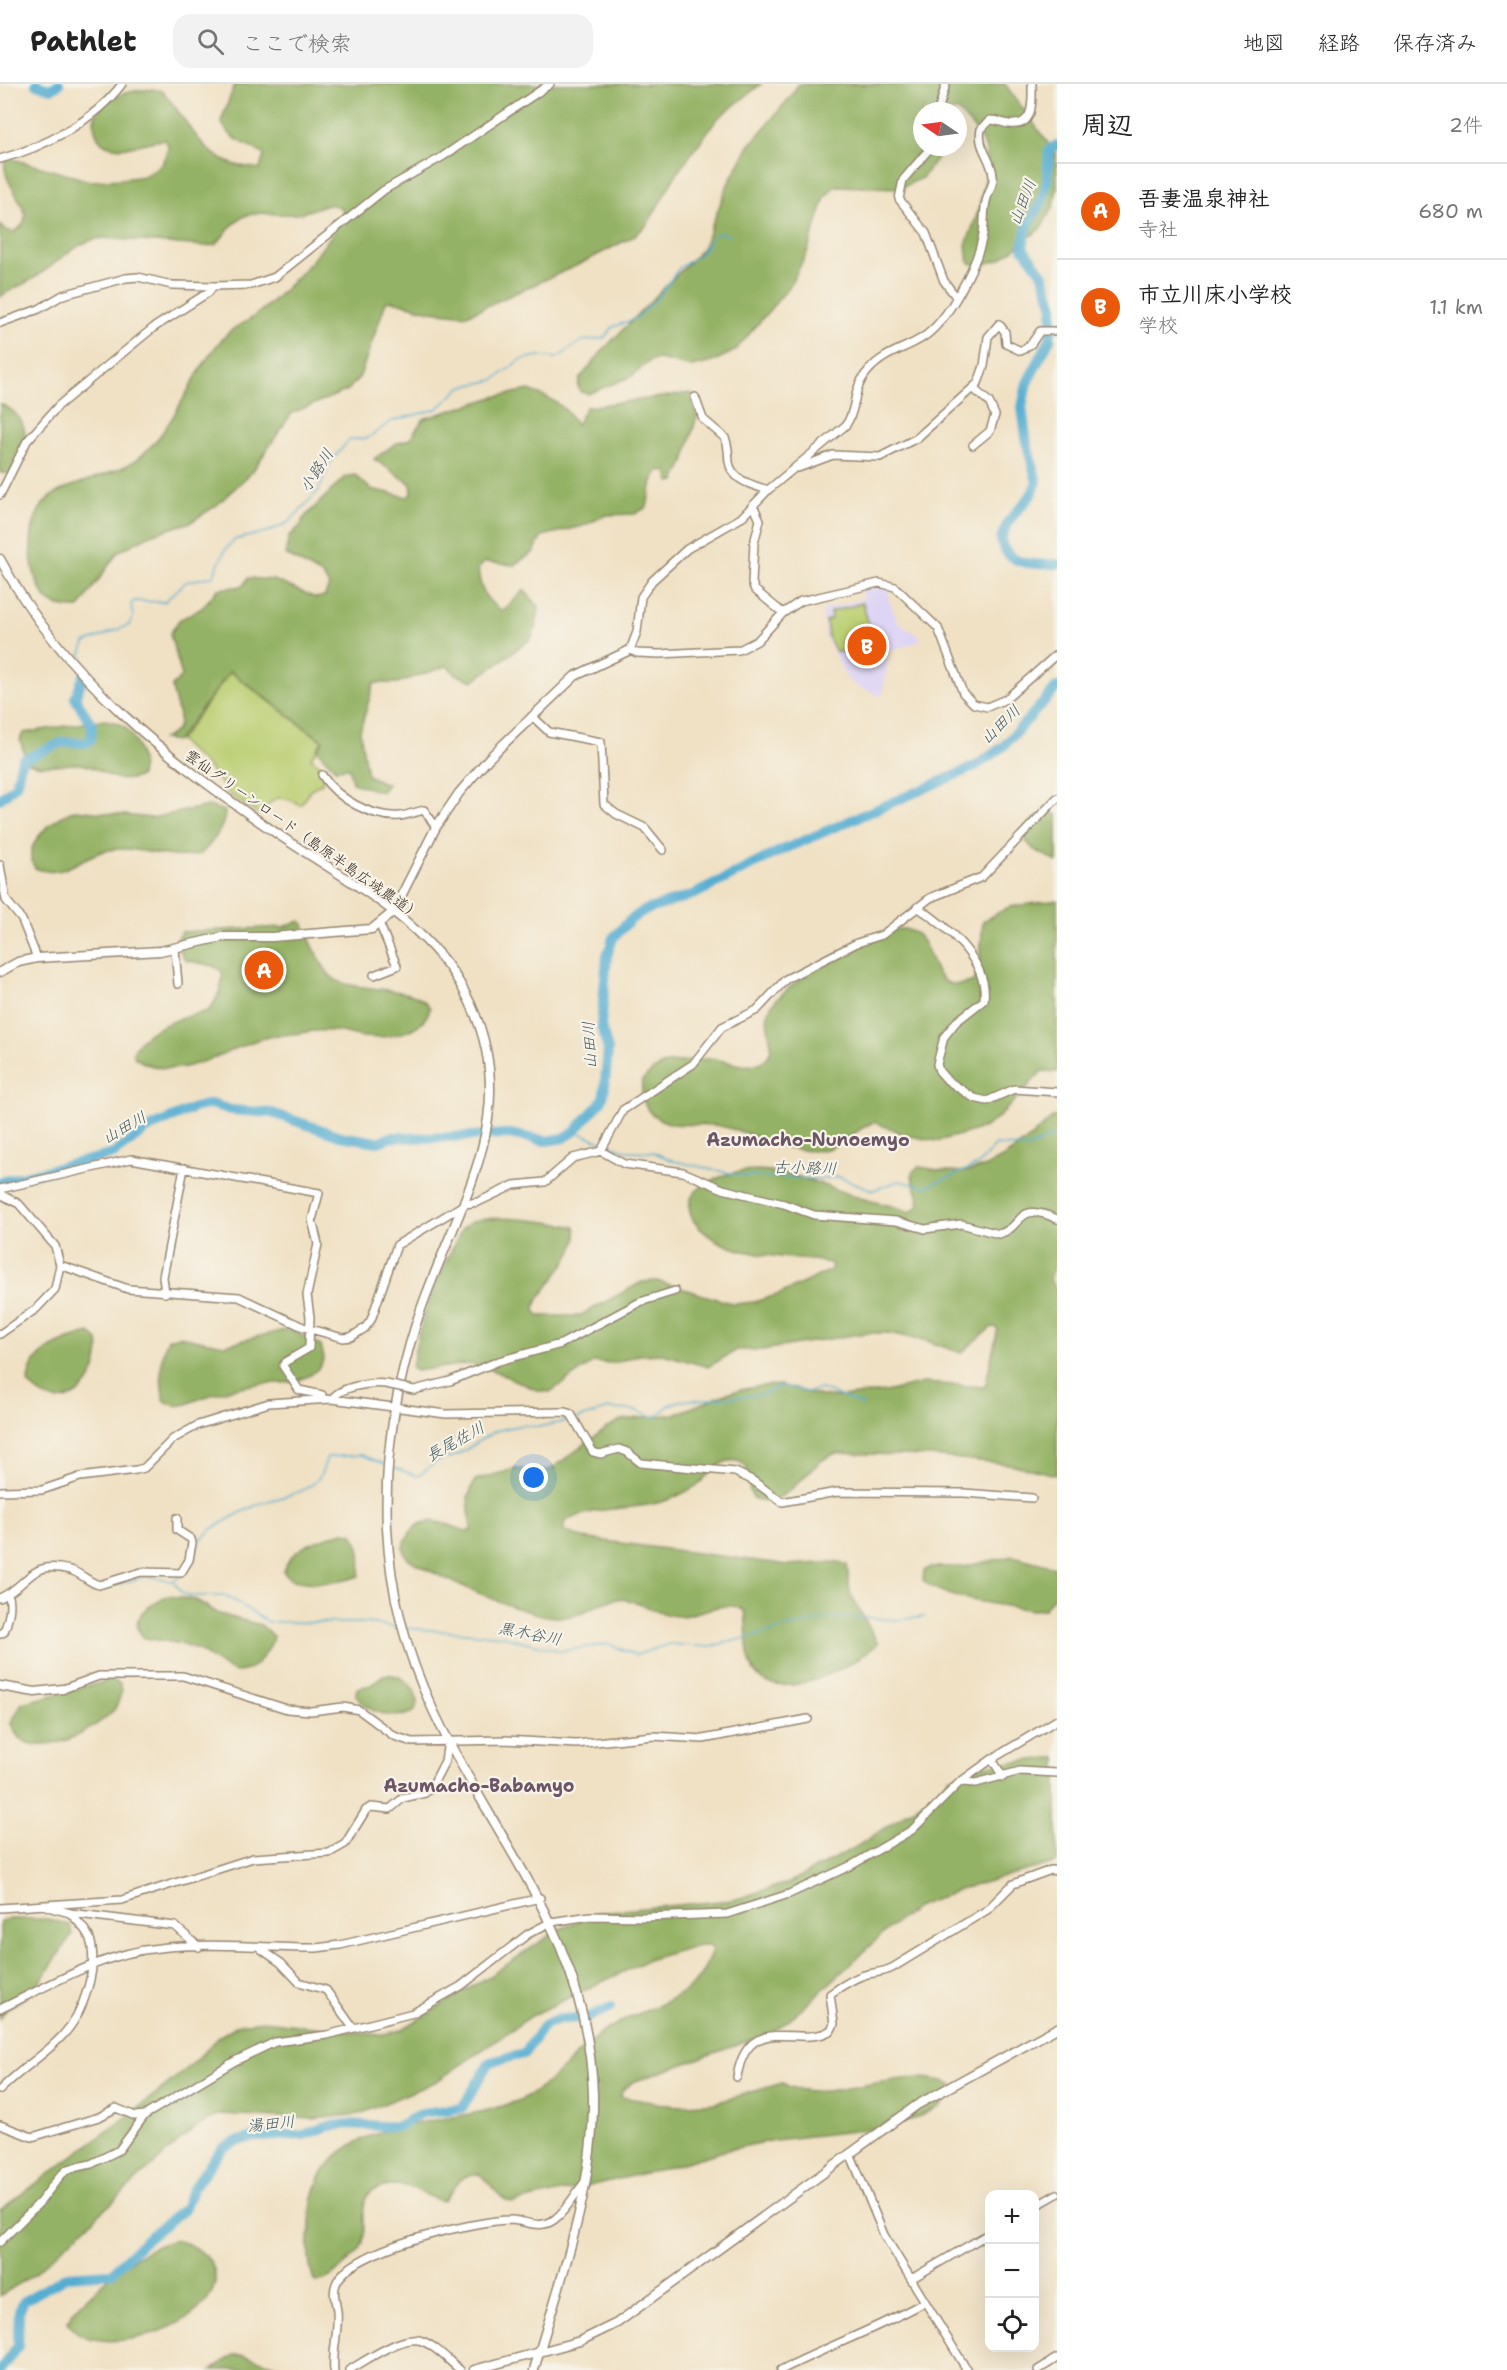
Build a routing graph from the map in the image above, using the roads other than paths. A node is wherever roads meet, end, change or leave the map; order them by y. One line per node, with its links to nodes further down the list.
1 (122, 84): 7 (street)
2 (549, 84): 8 (street)
3 (946, 84): 5 (street)
4 (1032, 84): 9 (street)
5 (941, 102)
6 (923, 156): 9 (street)
7 (0, 159)
8 (213, 286): 10 (street); 17 (street)
9 (956, 297): 15 (street)
10 (0, 323)
11 (1054, 331): 12 (street)
12 (974, 388): 14 (street); 15 (street)
13 (695, 397): 16 (street)
14 (973, 446)
15 (793, 468): 16 (street)
16 (768, 490): 18 (street)
17 (0, 495)
18 (753, 505): 20 (street); 21 (street)
19 (2, 566): 30 (street, 雲仙グリーンロード（島原半島広域農道）)
20 (783, 613): 21 (street); 22 (street)
21 (630, 650): 23 (street)
22 (1057, 654)
23 (532, 716): 26 (street); 27 (street)
24 (322, 775): 26 (street)
25 (1057, 798): 29 (street)
26 (436, 827): 30 (street)
27 (663, 850)
28 (0, 865): 33 (street)
29 (917, 907): 37 (street); 38 (street)
30 (393, 912): 31 (street); 42 (street, 雲仙グリーンロード（島原半島広域農道）)
31 (380, 925): 32 (street); 35 (street)
32 (175, 949): 33 (street); 36 (street)
33 (37, 958): 34 (street)
34 (0, 972)
35 (374, 975)
36 (178, 984)
37 (1057, 1092)
38 (604, 1147): 42 (street); 43 (street)
39 (184, 1168): 40 (street); 46 (street); 47 (street)
40 (0, 1189)
41 (0, 1194): 44 (street)
42 (465, 1204): 47 (street); 50 (street, 雲仙グリーンロード（島原半島広域農道）)
43 (1057, 1219)
44 (60, 1265): 46 (street); 48 (street)
45 (675, 1291): 49 (street, bridge)
46 (165, 1293): 47 (street)
47 (308, 1329): 49 (street)
48 (0, 1334)
49 (332, 1399): 50 (street); 51 (street)
50 (393, 1412): 52 (street); 61 (street, 雲仙グリーンロード（島原半島広域農道）)
51 (0, 1491)
52 (1032, 1498)
53 (177, 1518): 54 (street)
54 (9, 1597): 55 (street); 56 (street)
55 (0, 1598)
56 (0, 1634)
57 (0, 1686): 58 (street)
58 (63, 1689): 61 (street)
59 (808, 1719): 61 (street)
60 (1057, 1720): 62 (street)
61 (448, 1741): 67 (street, 雲仙グリーンロード（島原半島広域農道）); 68 (street)
62 (992, 1759): 64 (street); 65 (street)
63 (1057, 1773): 64 (street)
64 (1003, 1777): 65 (street)
65 (960, 1782): 71 (street)
66 (1057, 1871): 78 (street)
67 (540, 1898): 71 (street, 雲仙グリーンロード（島原半島広域農道）); 73 (street)
68 (40, 1904): 69 (street); 70 (street)
69 (0, 1908)
70 (70, 1913): 72 (street); 74 (street)
71 (551, 1922): 76 (street); 83 (street, 雲仙グリーンロード（島原半島広域農道）)
72 (199, 1947): 73 (street); 74 (street)
73 (261, 1948): 76 (street)
74 (91, 1967): 75 (street); 79 (street)
75 (0, 2009)
76 (353, 2028): 80 (street)
77 (1057, 2028): 82 (street)
78 (737, 2077)
79 (0, 2090)
80 (145, 2115): 81 (street); 87 (street)
81 (0, 2125)
82 (850, 2153): 88 (street); 90 (street)
83 (585, 2181): 90 (street, 雲仙グリーンロード（島原半島広域農道）); 92 (street)
84 (1057, 2194): 85 (street)
85 (1039, 2205)
86 (985, 2236): 88 (street)
87 (0, 2242)
88 (911, 2279): 89 (street)
89 (925, 2302): 97 (street); 98 (street)
90 (538, 2353): 95 (street); 96 (street, 雲仙グリーンロード（島原半島広域農道）)
91 (1057, 2358): 99 (street)
92 (334, 2370)
93 (349, 2370): 94 (street)
94 (460, 2370)
95 (474, 2370)
96 (534, 2370)
97 (781, 2370)
98 (967, 2370)
99 (1038, 2370)

